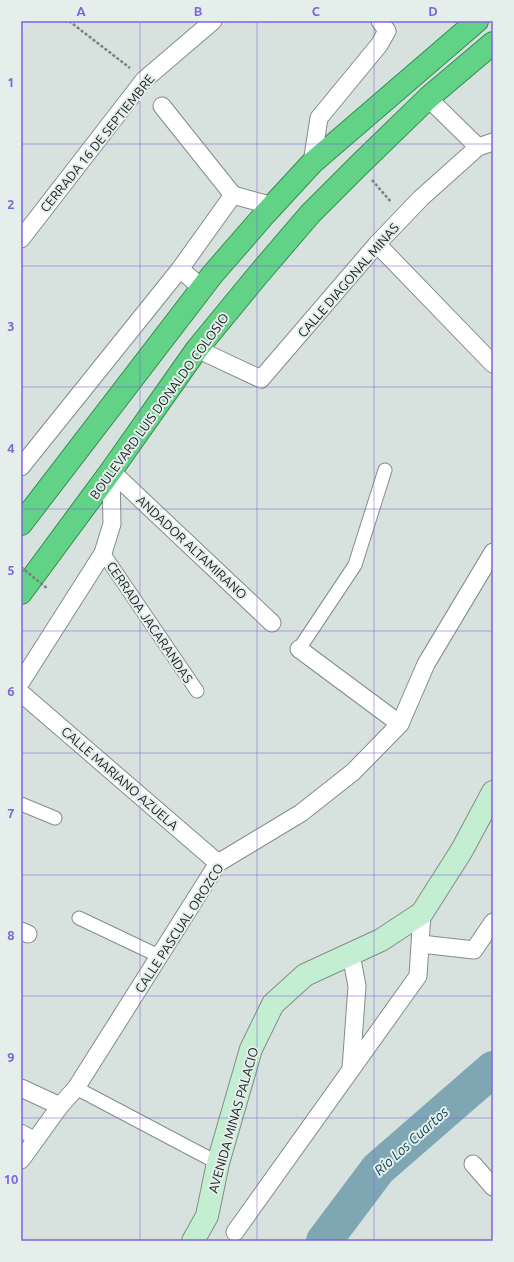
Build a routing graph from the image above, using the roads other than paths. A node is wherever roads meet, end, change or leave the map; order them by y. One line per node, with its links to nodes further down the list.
1 (213, 21): 11 (street, CERRADA 16 DE SEPTIEMBRE)
2 (380, 21): 8 (street)
3 (476, 21): 8 (highway)
4 (493, 43): 5 (highway, BOULEVARD LUIS DONALDO COLOSIO)
5 (428, 98): 7 (street); 15 (highway, BOULEVARD LUIS DONALDO COLOSIO)
6 (162, 106): 9 (street)
7 (486, 144): 12 (street, CALLE DIAGONAL MINAS)
8 (312, 163): 10 (highway)
9 (233, 195): 10 (street); 13 (street)
10 (273, 206): 14 (highway)
11 (21, 239)
12 (377, 244): 15 (street, CALLE DIAGONAL MINAS); 16 (street)
13 (180, 269): 14 (street); 17 (street)
14 (202, 288): 20 (highway)
15 (197, 349): 19 (highway, BOULEVARD LUIS DONALDO COLOSIO)
16 (493, 364)
17 (21, 467)
18 (385, 470): 25 (street)
19 (112, 471): 22 (street); 23 (highway, BOULEVARD LUIS DONALDO COLOSIO); 24 (street, ANDADOR ALTAMIRANO)
20 (21, 524)
21 (493, 552): 29 (street, CALLE PASCUAL OROZCO)
22 (103, 553): 26 (street); 27 (street, CERRADA JACARANDAS)
23 (21, 593)
24 (272, 623)
25 (299, 649): 29 (street)
26 (21, 682)
27 (197, 691)
28 (21, 693): 33 (street, CALLE MARIANO AZUELA)
29 (400, 724): 33 (street, CALLE PASCUAL OROZCO)
30 (493, 792): 34 (main road, AVENIDA MINAS PALACIO)
31 (21, 804): 32 (street)
32 (55, 818)
33 (218, 863): 39 (street, CALLE PASCUAL OROZCO)
34 (422, 913): 37 (street); 38 (main road, AVENIDA MINAS PALACIO)
35 (79, 918): 39 (street)
36 (493, 922): 37 (street)
37 (421, 944): 40 (street)
38 (352, 954): 40 (street); 47 (main road, AVENIDA MINAS PALACIO)
39 (159, 956): 42 (street, CALLE PASCUAL OROZCO)
40 (351, 1070): 50 (street)
41 (21, 1088): 43 (street)
42 (76, 1088): 43 (street, CALLE PASCUAL OROZCO); 47 (street)
43 (60, 1106): 45 (street, CALLE PASCUAL OROZCO)
44 (21, 1131): 45 (street)
45 (36, 1139): 46 (street, CALLE PASCUAL OROZCO)
46 (21, 1160)
47 (218, 1164): 51 (main road, AVENIDA MINAS PALACIO)
48 (473, 1164): 49 (street)
49 (493, 1187)
50 (235, 1232)
51 (193, 1241)

